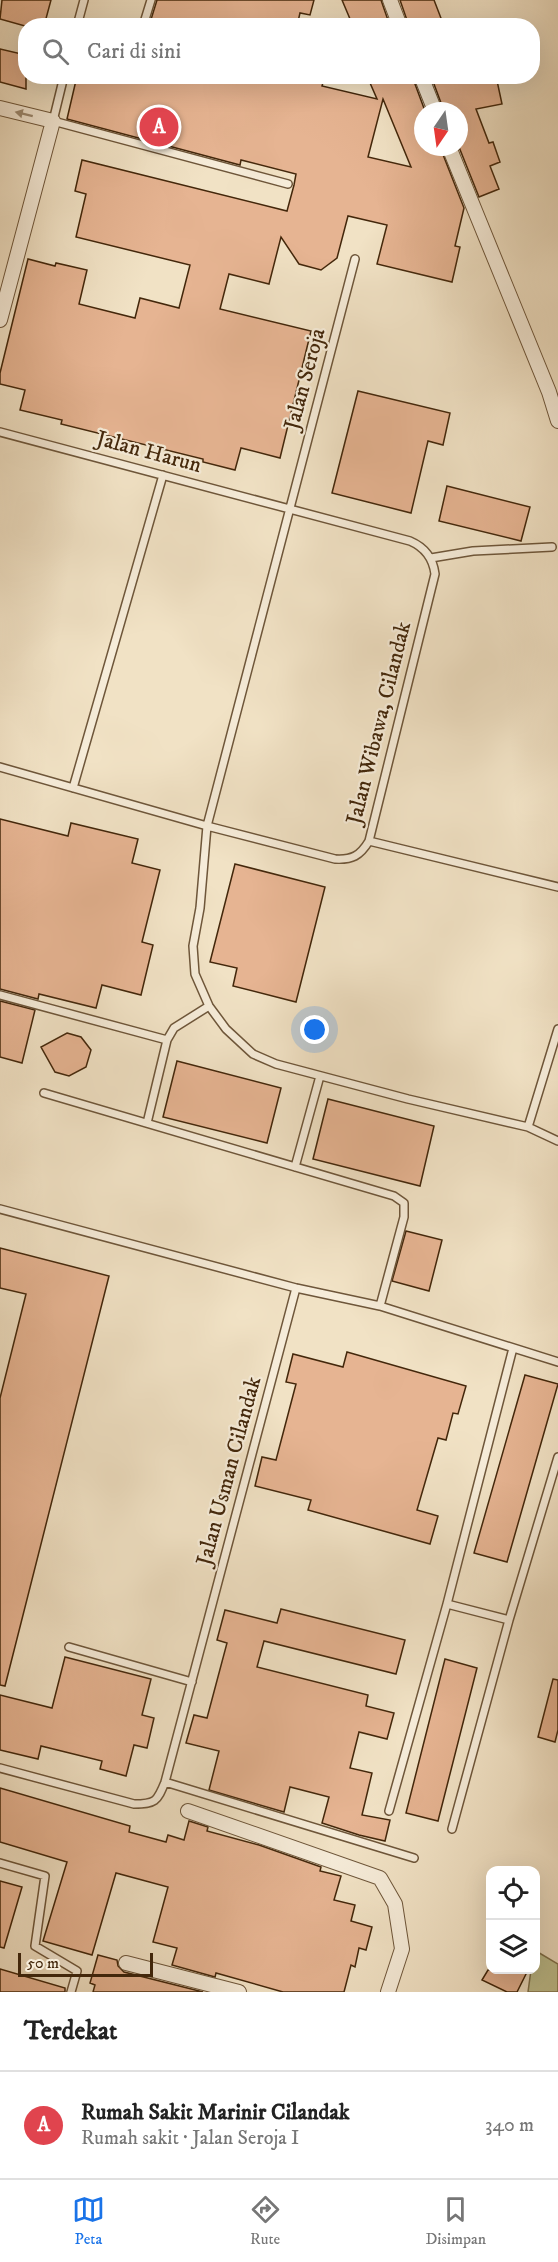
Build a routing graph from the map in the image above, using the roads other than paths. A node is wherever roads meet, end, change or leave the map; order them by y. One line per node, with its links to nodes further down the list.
1 (84, 0): 4 (lane)
2 (151, 0): 5 (lane)
3 (390, 0): 6 (street)
4 (79, 18)
5 (145, 18)
6 (397, 18)
7 (62, 84): 11 (lane)
8 (424, 84): 9 (street)
9 (431, 102)
10 (0, 108): 11 (street, one-way to 10)
11 (53, 121): 13 (lane); 15 (street)
12 (453, 156): 16 (street)
13 (288, 184)
14 (355, 259): 19 (lane, Jalan Seroja)
15 (0, 320)
16 (558, 421)
17 (0, 432): 18 (lane, Jalan Harun)
18 (163, 475): 19 (lane, Jalan Harun); 23 (lane)
19 (289, 507): 21 (lane); 24 (lane, Jalan Seroja)
20 (552, 547): 21 (lane)
21 (431, 558): 25 (lane, Jalan Wibawa, Cilandak)
22 (0, 767): 23 (lane, Jalan Wibawa, Cilandak)
23 (74, 788): 24 (lane, Jalan Wibawa, Cilandak)
24 (207, 826): 25 (lane, Jalan Wibawa, Cilandak); 28 (lane, Jalan Seroja)
25 (369, 841): 26 (lane)
26 (558, 887)
27 (0, 995): 30 (lane)
28 (209, 1006): 30 (lane); 31 (lane, Jalan Seroja)
29 (558, 1029): 34 (lane)
30 (167, 1040): 33 (lane)
31 (320, 1076): 34 (lane, Jalan Seroja); 36 (lane)
32 (44, 1093): 33 (lane)
33 (147, 1123): 36 (lane)
34 (528, 1126): 35 (lane, Jalan Seroja)
35 (558, 1141)
36 (295, 1167): 39 (lane)
37 (0, 1209): 38 (lane)
38 (296, 1288): 39 (lane); 46 (lane, Jalan Usman Cilandak)
39 (380, 1306): 40 (lane)
40 (513, 1348): 41 (lane); 43 (lane)
41 (558, 1362)
42 (558, 1457): 44 (lane)
43 (447, 1604): 44 (lane); 50 (lane)
44 (509, 1620): 51 (lane)
45 (69, 1647): 46 (lane)
46 (192, 1682): 48 (lane, Jalan Usman Cilandak)
47 (0, 1768): 48 (lane, Jalan Usman Cilandak)
48 (165, 1782): 52 (lane)
49 (188, 1811): 57 (street)
50 (389, 1811)
51 (452, 1829)
52 (414, 1858)
53 (0, 1863): 55 (lane)
54 (126, 1963): 56 (street)
55 (71, 1992)
56 (239, 1992)
57 (388, 1992)

